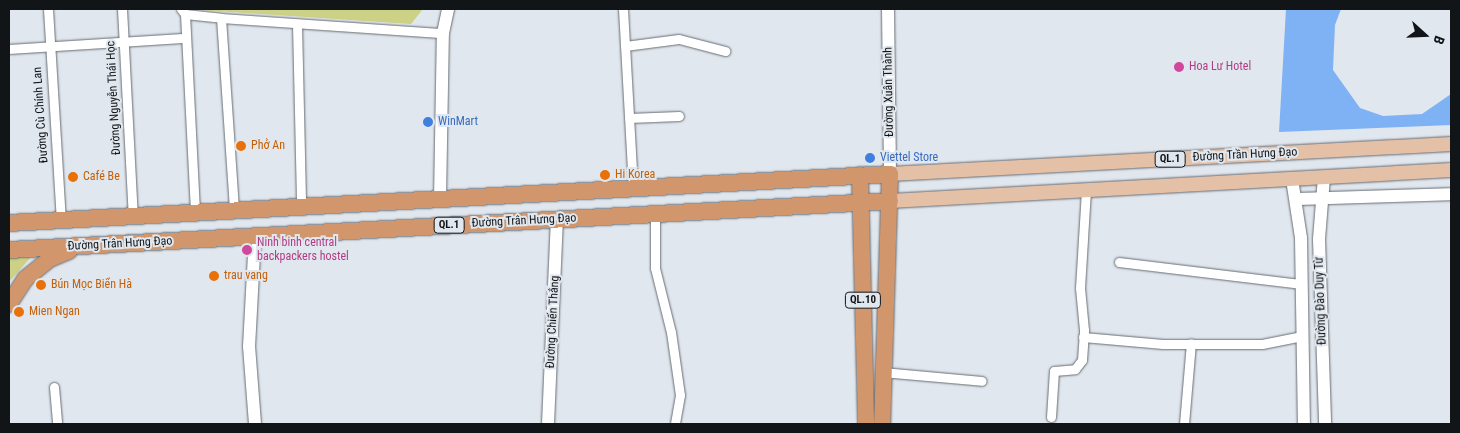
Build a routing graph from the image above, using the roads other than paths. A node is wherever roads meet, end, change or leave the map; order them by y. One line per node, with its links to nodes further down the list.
1 (48, 9): 13 (street, Đường Cù Chính Lan)
2 (122, 9): 11 (street, Đường Nguyễn Thái Học)
3 (448, 9): 9 (street)
4 (623, 9): 12 (street)
5 (888, 9): 20 (street, Đường Xuân Thành)
6 (183, 11): 7 (street); 10 (street)
7 (221, 18): 8 (street); 33 (street)
8 (297, 24): 9 (street); 32 (street)
9 (443, 33): 28 (street)
10 (186, 38): 11 (street); 34 (street)
11 (124, 42): 13 (street); 36 (street, Đường Nguyễn Thái Học)
12 (624, 46): 15 (street); 17 (street)
13 (49, 47): 14 (street); 38 (street, Đường Cù Chính Lan)
14 (9, 49)
15 (725, 51)
16 (679, 116): 17 (street)
17 (628, 118): 24 (street)
18 (1451, 144): 20 (main road, Đường Trần Hưng Đạo / QL.1)
19 (1451, 170): 22 (main road, QL.1)
20 (890, 174): 21 (highway, QL.1); 30 (highway)
21 (860, 175): 24 (highway, QL.1); 31 (highway, QL.10)
22 (1324, 177): 23 (main road, QL.1); 27 (street, Đường Đào Duy Từ)
23 (1292, 179): 25 (main road, QL.1); 29 (street, Đường Đào Duy Từ)
24 (633, 188): 28 (highway, QL.1)
25 (1086, 190): 30 (main road, QL.1); 47 (street)
26 (1451, 194): 27 (street)
27 (1322, 198): 29 (street); 51 (street, Đường Đào Duy Từ)
28 (440, 199): 32 (highway, QL.1)
29 (1296, 199): 44 (street, Đường Đào Duy Từ)
30 (890, 201): 31 (highway, Đường Trân Hưng Đạo / QL.1); 49 (highway, QL.10)
31 (861, 203): 35 (highway, Đường Trân Hưng Đạo / QL.1); 59 (highway, QL.10)
32 (302, 206): 33 (highway, QL.1)
33 (234, 210): 34 (highway, QL.1)
34 (195, 212): 36 (highway, QL.1)
35 (655, 214): 37 (highway, Đường Trân Hưng Đạo / QL.1); 58 (street)
36 (133, 216): 38 (highway, QL.1)
37 (557, 219): 40 (highway, Đường Trân Hưng Đạo / QL.1); 57 (street, Đường Chiến Thắng)
38 (61, 220): 39 (highway, QL.1)
39 (9, 222)
40 (255, 236): 41 (highway, Đường Trân Hưng Đạo / QL.1); 56 (street)
41 (82, 246): 42 (highway, Đường Trân Hưng Đạo / QL.1); 45 (highway)
42 (9, 250)
43 (1119, 262): 44 (street)
44 (1302, 284): 46 (street, Đường Đào Duy Từ)
45 (9, 304)
46 (1302, 336): 48 (street); 50 (street, Đường Đào Duy Từ)
47 (1083, 337): 48 (street); 54 (street)
48 (1191, 343): 61 (street)
49 (882, 372): 52 (street); 60 (highway, QL.10)
50 (1303, 372): 51 (street); 62 (street, Đường Đào Duy Từ)
51 (1323, 372): 63 (street, Đường Đào Duy Từ)
52 (982, 381)
53 (54, 387): 55 (street)
54 (1050, 417)
55 (57, 424)
56 (255, 424)
57 (548, 424)
58 (675, 424)
59 (866, 424)
60 (882, 424)
61 (1184, 424)
62 (1304, 424)
63 (1324, 424)

